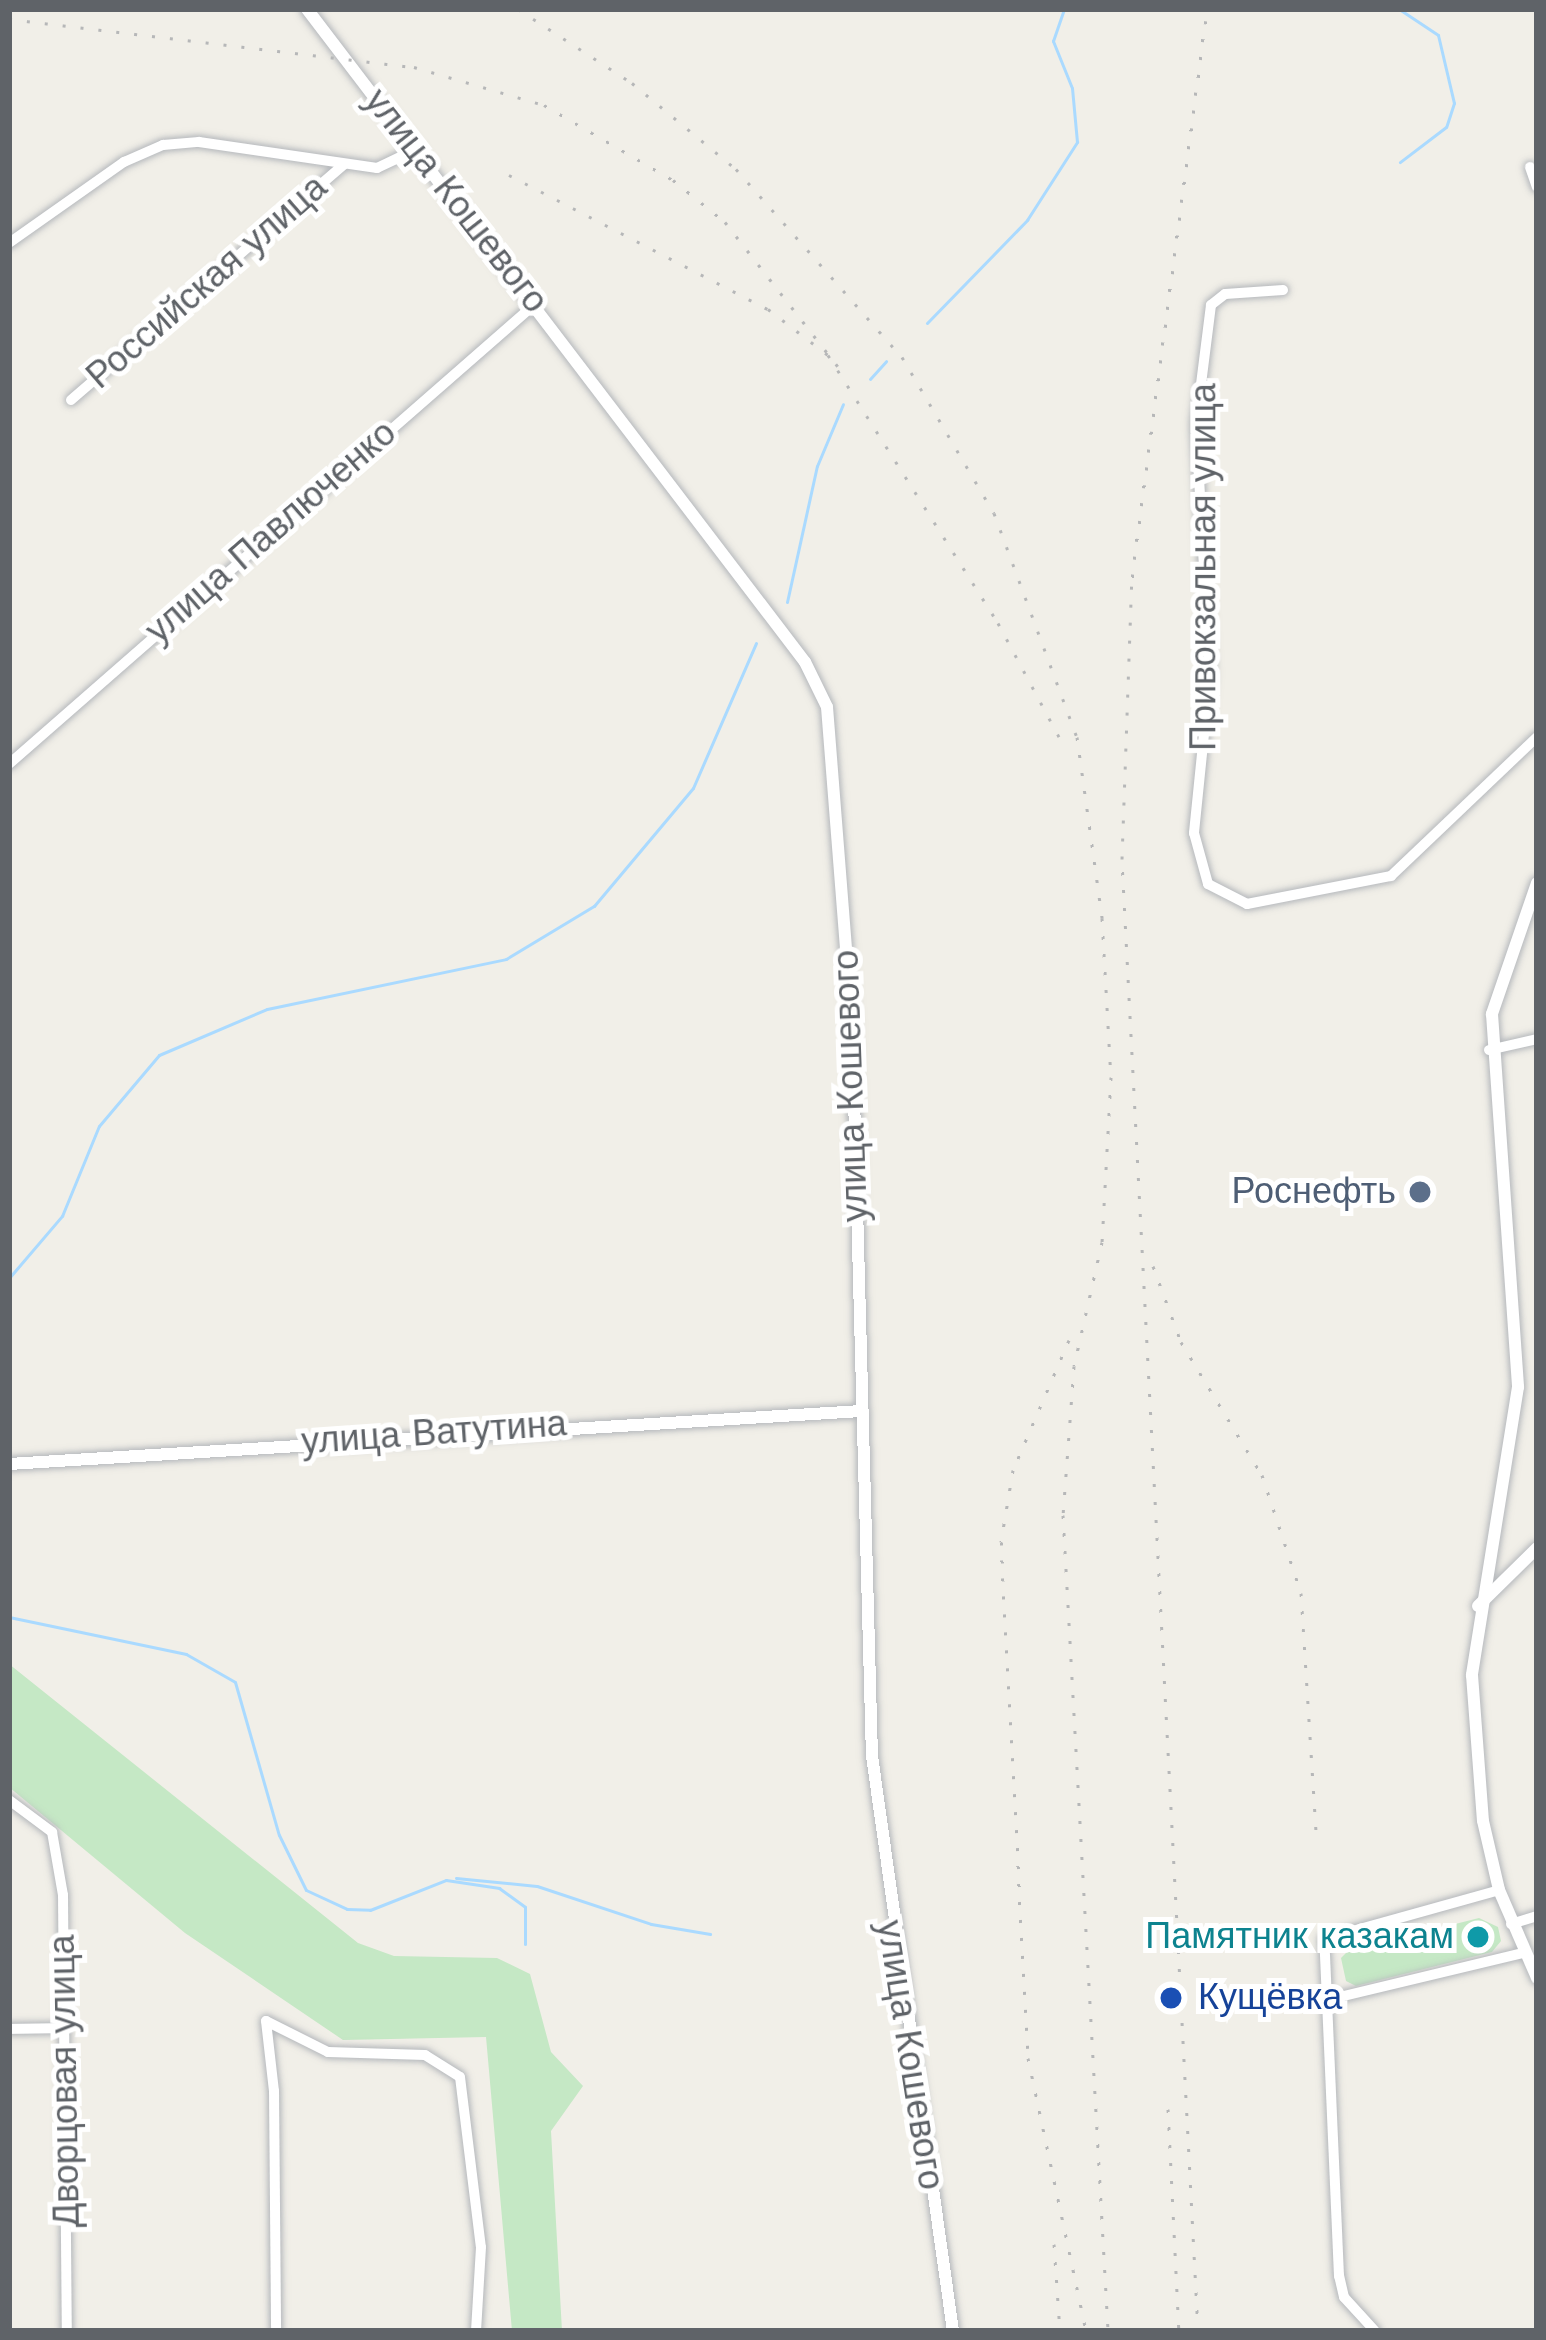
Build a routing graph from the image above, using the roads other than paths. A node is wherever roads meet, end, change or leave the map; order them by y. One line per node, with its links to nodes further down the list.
1 (307, 9): 2 (street, улица Кошевого)
2 (417, 149): 3 (street); 8 (street, улица Кошевого)
3 (344, 164): 6 (street); 9 (street, Российская улица)
4 (1530, 167): 5 (street)
5 (1537, 187)
6 (9, 243)
7 (1283, 290): 10 (street, Привокзальная улица)
8 (536, 304): 11 (street, улица Павлюченко); 15 (street, улица Кошевого)
9 (71, 400)
10 (1537, 737)
11 (9, 764)
12 (1537, 883): 14 (street)
13 (1537, 1040): 14 (street)
14 (1490, 1050): 18 (street)
15 (860, 1411): 16 (street, улица Ватутина); 31 (street, улица Кошевого)
16 (9, 1464)
17 (1537, 1548): 18 (street)
18 (1477, 1607): 20 (street)
19 (9, 1800): 26 (street, Дворцовая улица)
20 (1499, 1890): 22 (street); 25 (street)
21 (1537, 1916): 22 (street)
22 (1511, 1924): 23 (street)
23 (1523, 1953): 24 (street); 25 (street)
24 (1537, 1978)
25 (1327, 2000): 32 (street)
26 (65, 2028): 27 (street); 28 (street, Дворцовая улица)
27 (9, 2029)
28 (67, 2331)
29 (276, 2331): 30 (street)
30 (476, 2331)
31 (952, 2331)
32 (1376, 2331)

